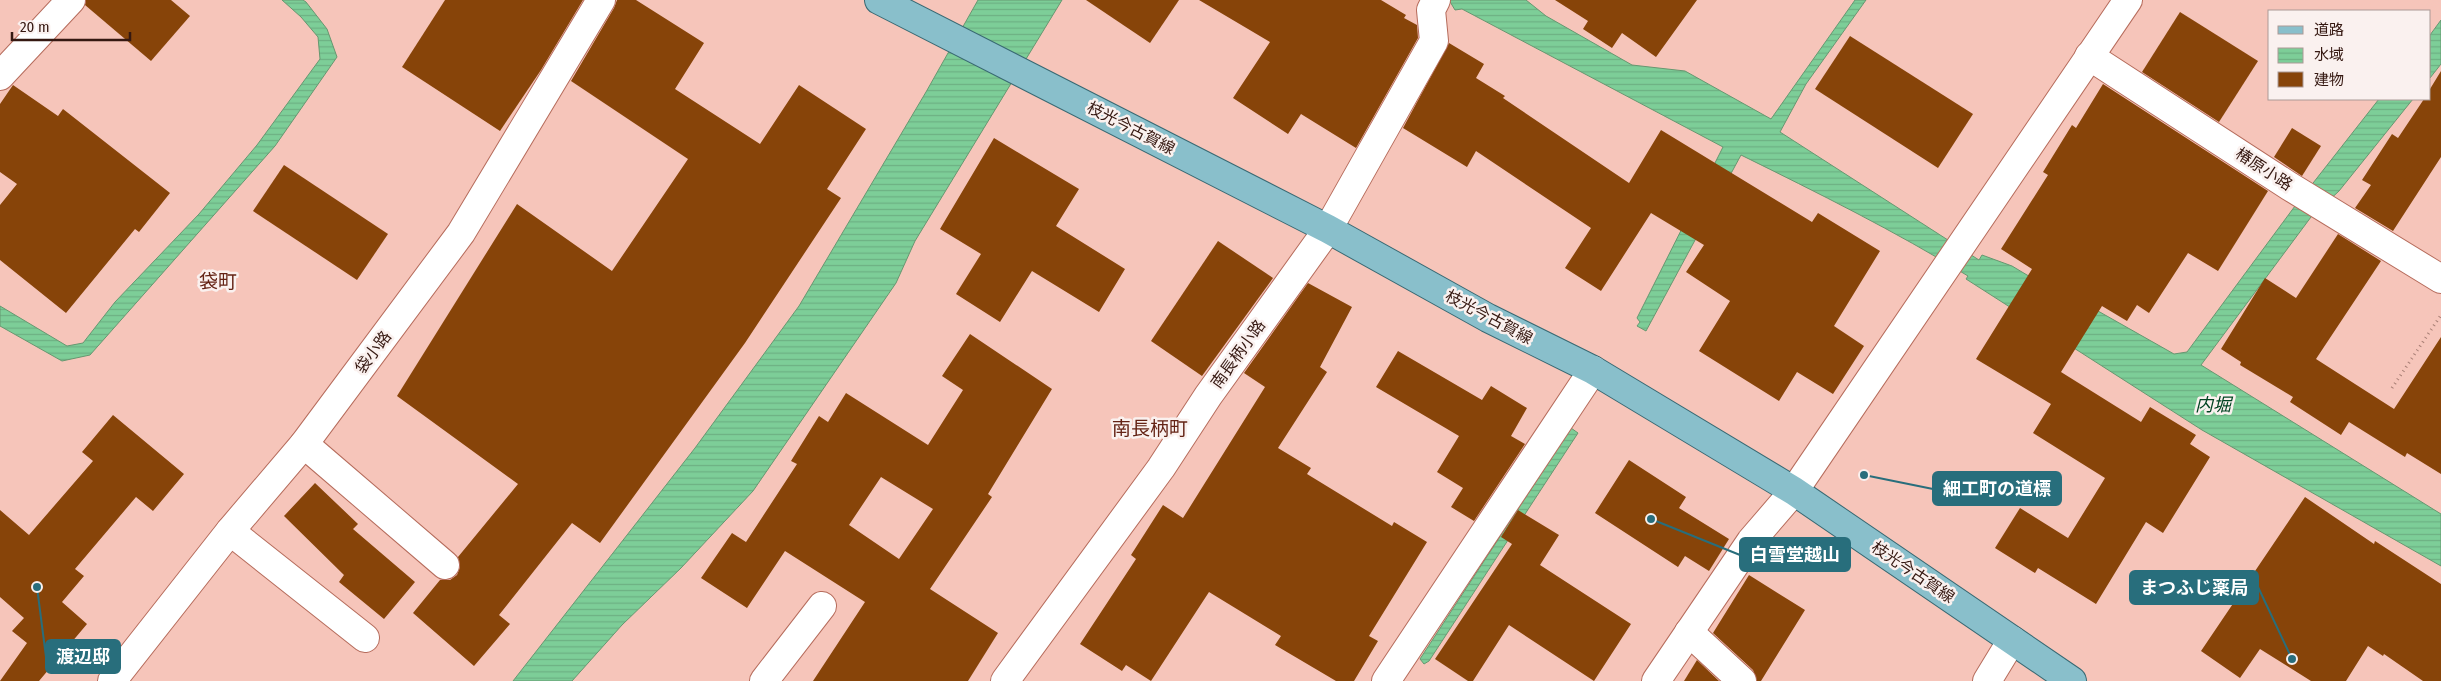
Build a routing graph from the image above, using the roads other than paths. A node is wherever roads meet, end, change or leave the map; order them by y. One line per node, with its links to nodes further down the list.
1 (71, 0): 7 (street)
2 (601, 0): 11 (street, 袋小路)
3 (878, 0): 8 (main road, 枝光今古賀線)
4 (2128, 0): 6 (street)
5 (1433, 5): 8 (street, 南長柄小路)
6 (2089, 56): 9 (street, 椿原小路); 12 (street)
7 (0, 76)
8 (1328, 229): 10 (main road, 枝光今古賀線); 21 (street, 南長柄小路)
9 (2441, 279)
10 (1593, 370): 12 (main road, 枝光今古賀線); 22 (street)
11 (304, 444): 13 (street, 袋小路); 14 (street)
12 (1794, 491): 16 (street); 18 (main road, 枝光今古賀線)
13 (230, 531): 17 (street); 19 (street, 袋小路)
14 (445, 565)
15 (822, 606): 20 (street)
16 (1689, 632): 23 (street); 24 (street)
17 (365, 638)
18 (2012, 640): 25 (street); 26 (main road, 枝光今古賀線)
19 (112, 681)
20 (764, 681)
21 (1005, 681)
22 (1386, 681)
23 (1656, 681)
24 (1742, 681)
25 (1987, 681)
26 (2072, 681)

